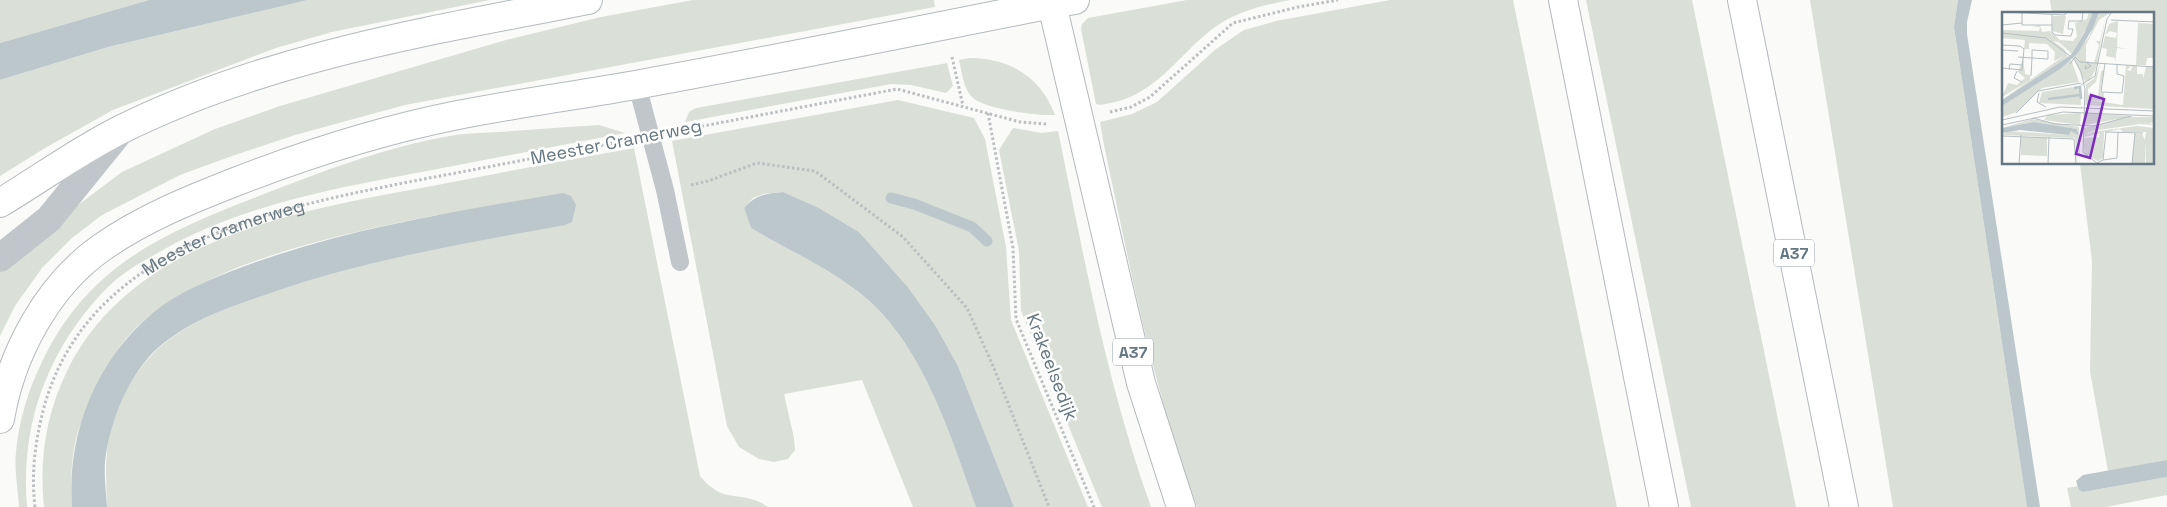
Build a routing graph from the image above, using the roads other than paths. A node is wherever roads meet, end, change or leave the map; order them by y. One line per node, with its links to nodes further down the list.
1 (588, 0): 6 (main road)
2 (1563, 0): 12 (main road)
3 (1742, 0): 13 (main road, A37)
4 (1059, 1): 5 (main road); 11 (main road, A37)
5 (636, 85): 9 (lane); 10 (main road)
6 (121, 130): 7 (main road); 8 (street)
7 (0, 203)
8 (0, 258)
9 (680, 262)
10 (0, 418)
11 (1181, 507)
12 (1664, 507)
13 (1844, 507)

